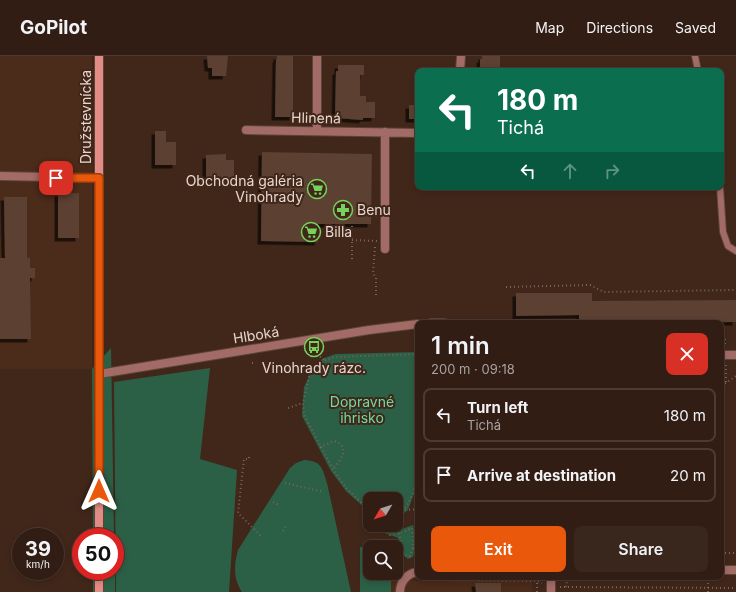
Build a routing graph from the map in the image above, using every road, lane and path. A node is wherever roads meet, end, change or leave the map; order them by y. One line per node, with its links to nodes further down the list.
1 (99, 56): 12 (main road, Družstevnícka)
2 (317, 56): 8 (street)
3 (460, 56): 5 (street)
4 (695, 56): 6 (lane)
5 (460, 68)
6 (697, 68)
7 (246, 130): 8 (street, Hlinená)
8 (317, 130): 9 (street, Hlinená)
9 (385, 132): 10 (street, Hlinená); 16 (street)
10 (415, 133)
11 (0, 176): 12 (street)
12 (99, 178): 28 (main road, Družstevnícka)
13 (720, 190): 17 (lane)
14 (352, 225): 15 (path)
15 (352, 240): 18 (path); 21 (path)
16 (385, 249)
17 (736, 251)
18 (352, 259)
19 (506, 287): 20 (path)
20 (736, 290)
21 (376, 297)
22 (415, 324): 28 (street, Hlboká)
23 (307, 348): 27 (path)
24 (415, 354): 27 (path)
25 (724, 355): 26 (street)
26 (736, 356)
27 (325, 360): 31 (path)
28 (99, 374): 45 (main road, Družstevnícka)
29 (736, 376): 30 (path)
30 (724, 384)
31 (303, 403): 32 (path); 33 (path)
32 (288, 408)
33 (320, 447): 35 (path); 35 (path)
34 (249, 457): 49 (path)
35 (333, 469): 40 (path)
36 (285, 483): 38 (path)
37 (415, 486): 43 (path)
38 (324, 492)
39 (273, 502): 41 (path)
40 (363, 504)
41 (280, 506)
42 (415, 509): 43 (path)
43 (405, 510)
44 (286, 526): 46 (path)
45 (99, 528)
46 (283, 531)
47 (386, 532): 48 (path)
48 (399, 534): 50 (path); 50 (path)
49 (261, 536)
50 (413, 548)
51 (724, 553): 52 (path)
52 (736, 553)
53 (724, 570): 54 (street)
54 (736, 570)
55 (415, 573): 66 (street)
56 (99, 580): 65 (main road)
57 (442, 580): 67 (path)
58 (551, 580): 68 (street)
59 (708, 580): 63 (path)
60 (567, 581): 62 (path)
61 (559, 587): 62 (path)
62 (566, 587): 63 (path)
63 (708, 588): 64 (path); 69 (path)
64 (736, 588)
65 (100, 592)
66 (400, 592)
67 (537, 592)
68 (550, 592)
69 (708, 592)

